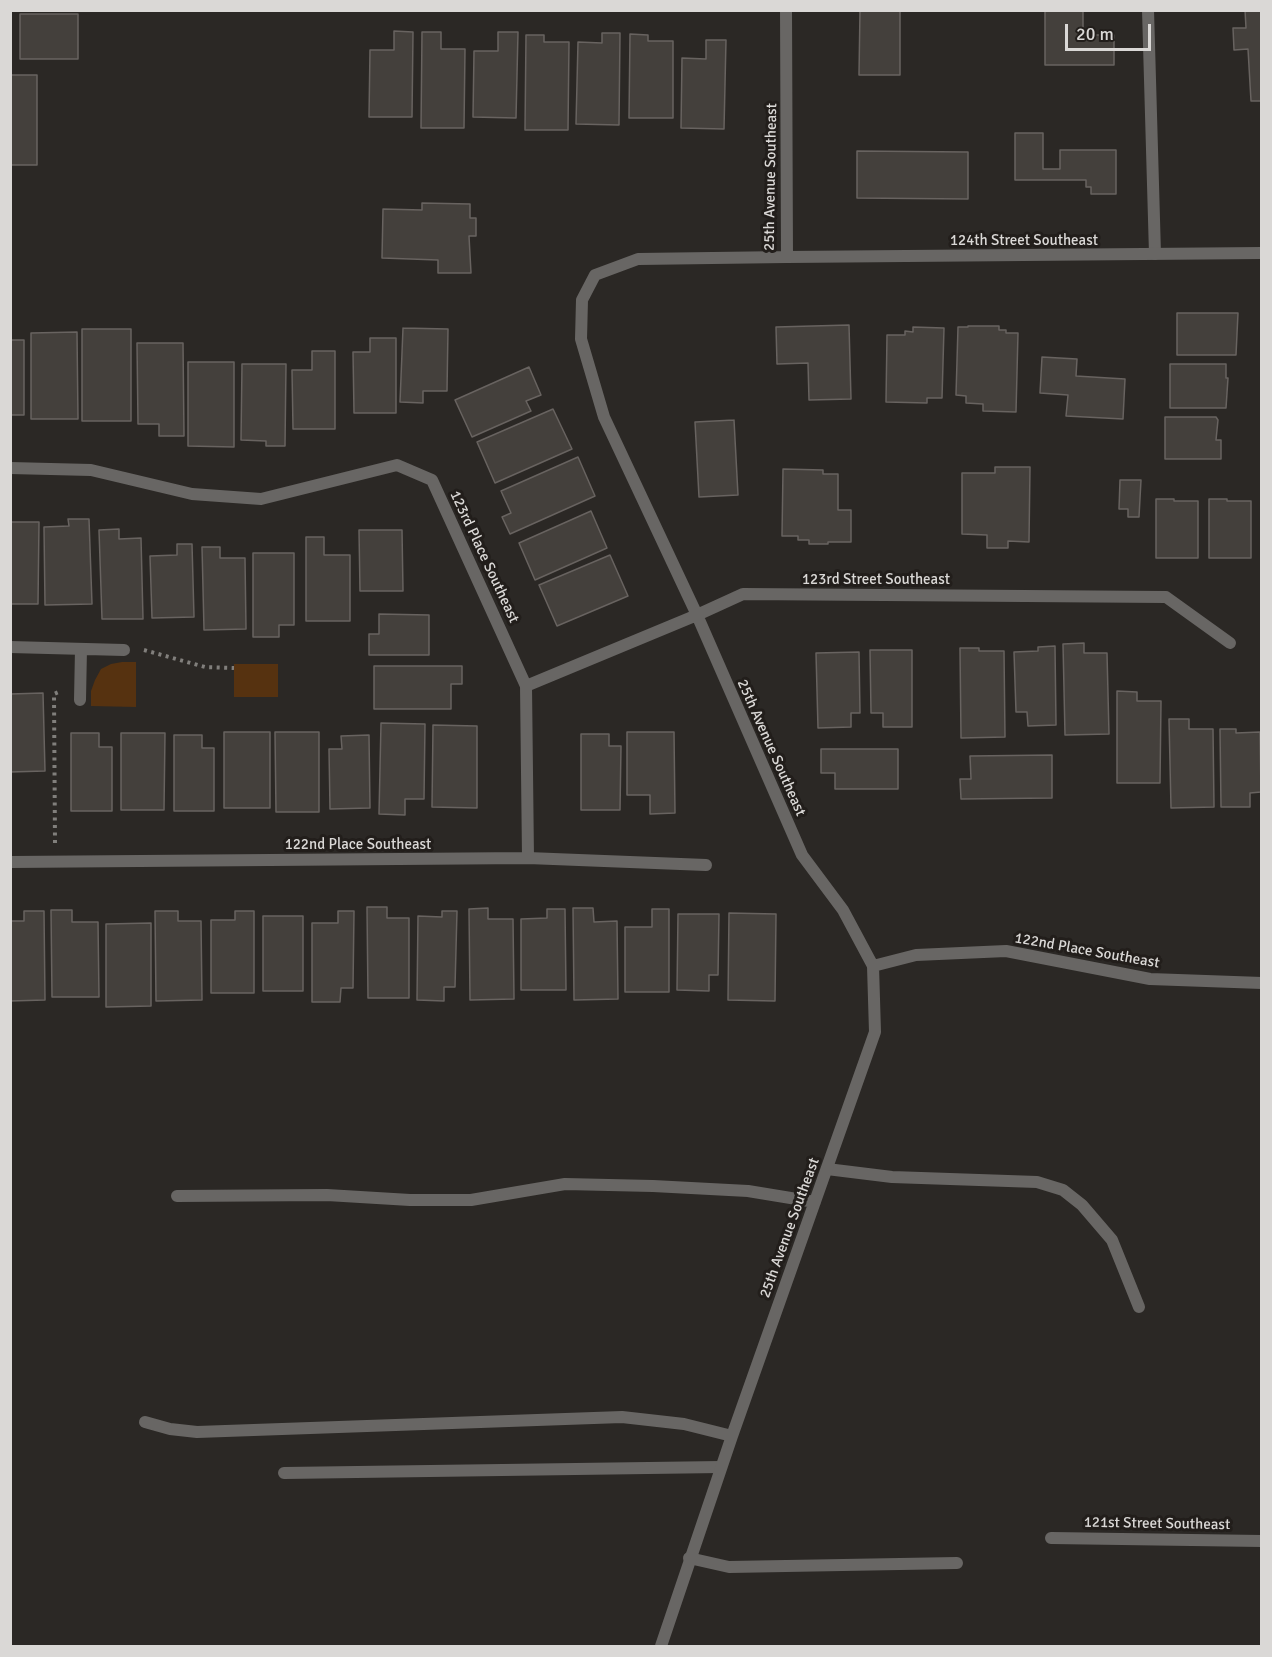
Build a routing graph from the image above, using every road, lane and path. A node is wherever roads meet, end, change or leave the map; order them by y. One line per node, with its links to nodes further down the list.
1 (786, 10): 5 (street, 25th Avenue Southeast)
2 (1148, 10): 4 (street)
3 (1262, 253): 4 (street, 124th Street Southeast)
4 (1155, 255): 5 (street, 124th Street Southeast)
5 (787, 257): 7 (street, 25th Avenue Southeast)
6 (10, 468): 13 (street, 123rd Place Southeast)
7 (698, 615): 8 (street, 123rd Street Southeast); 13 (street, 123rd Street Southeast); 20 (street, 25th Avenue Southeast)
8 (1230, 643)
9 (10, 647): 10 (street)
10 (81, 649): 11 (street); 14 (street)
11 (124, 650): 12 (path)
12 (234, 668)
13 (526, 686): 16 (street, 123rd Place Southeast)
14 (80, 687): 15 (street); 18 (path)
15 (80, 700)
16 (528, 858): 18 (street, 122nd Place Southeast); 19 (street, 122nd Place Southeast)
17 (10, 862): 18 (street, 122nd Place Southeast)
18 (55, 862)
19 (706, 866)
20 (873, 966): 21 (street, 122nd Place Southeast); 22 (street, 25th Avenue Southeast)
21 (1262, 983)
22 (827, 1169): 24 (street, 25th Avenue Southeast); 25 (street)
23 (177, 1196): 24 (street)
24 (815, 1202): 27 (street, 25th Avenue Southeast)
25 (1139, 1307)
26 (145, 1422): 27 (street)
27 (732, 1436): 28 (street, 25th Avenue Southeast)
28 (721, 1467): 29 (street); 32 (street, 25th Avenue Southeast)
29 (284, 1473)
30 (1051, 1538): 31 (street, 121st Street Southeast)
31 (1262, 1541)
32 (690, 1558): 33 (street); 34 (street, 25th Avenue Southeast)
33 (957, 1563)
34 (661, 1647)

